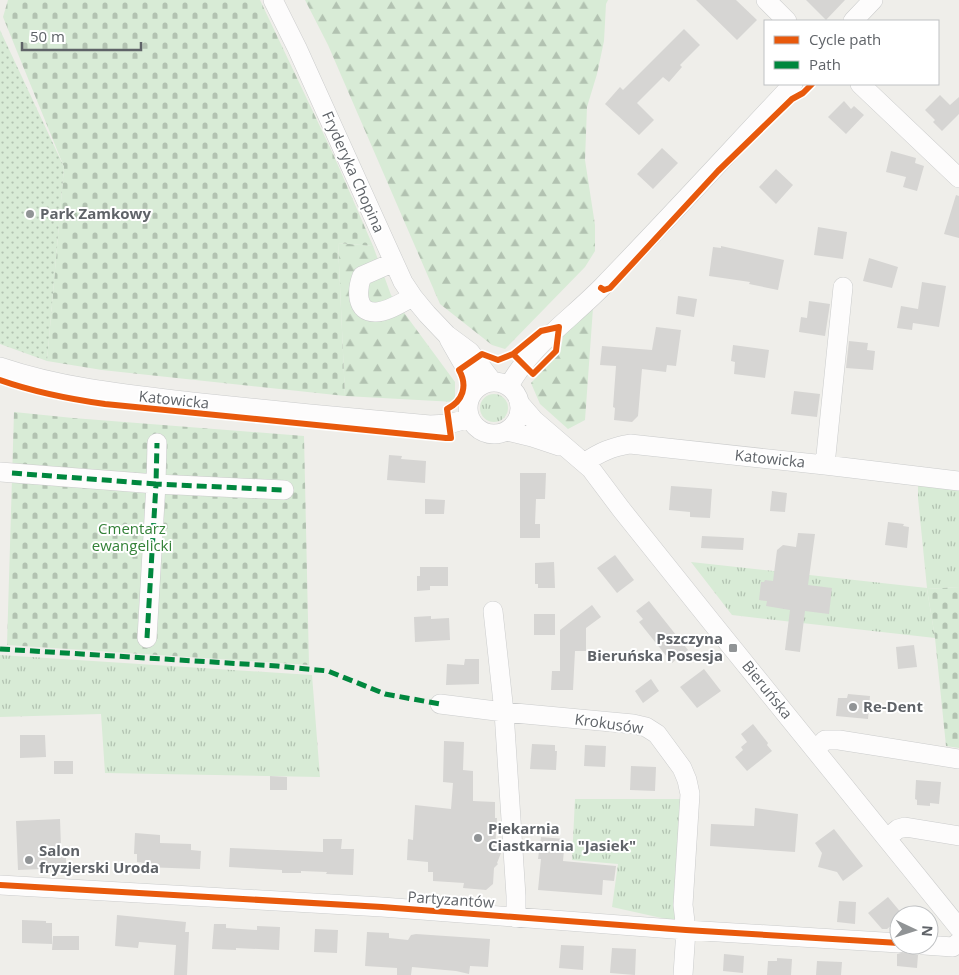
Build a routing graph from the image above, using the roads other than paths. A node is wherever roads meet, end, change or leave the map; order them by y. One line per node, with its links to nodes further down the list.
1 (273, 0): 9 (street, Fryderyka Chopina)
2 (766, 0): 4 (street)
3 (873, 0): 5 (street)
4 (786, 20)
5 (853, 20)
6 (792, 85): 13 (street)
7 (861, 85): 8 (street)
8 (959, 178)
9 (394, 262): 11 (street, Fryderyka Chopina); 11 (street)
10 (843, 287): 19 (street)
11 (413, 297): 13 (street, Fryderyka Chopina)
12 (0, 367): 15 (street, Katowicka)
13 (492, 385): 14 (street); 15 (street)
14 (521, 405): 16 (street); 18 (street, Bieruńska)
15 (470, 418): 16 (street)
16 (507, 431): 18 (street, Bieruńska)
17 (157, 443): 22 (street)
18 (579, 457): 19 (street, Katowicka); 28 (street, Bieruńska)
19 (825, 464): 21 (street, Katowicka)
20 (6, 473): 22 (street)
21 (959, 481)
22 (156, 484): 23 (street); 25 (street)
23 (284, 490)
24 (493, 611): 27 (street)
25 (147, 638)
26 (440, 704): 27 (street, Krokusów)
27 (504, 712): 33 (street); 35 (street, Krokusów)
28 (815, 750): 29 (street); 31 (street, Bieruńska)
29 (959, 759)
30 (959, 836): 31 (street)
31 (887, 838): 34 (street, Bieruńska)
32 (0, 885): 33 (street, Partyzantów)
33 (516, 918): 35 (street, Partyzantów)
34 (959, 928)
35 (686, 930): 37 (street, Partyzantów); 39 (street, Krokusów)
36 (959, 942): 38 (street)
37 (889, 943)
38 (939, 946)
39 (683, 975)

